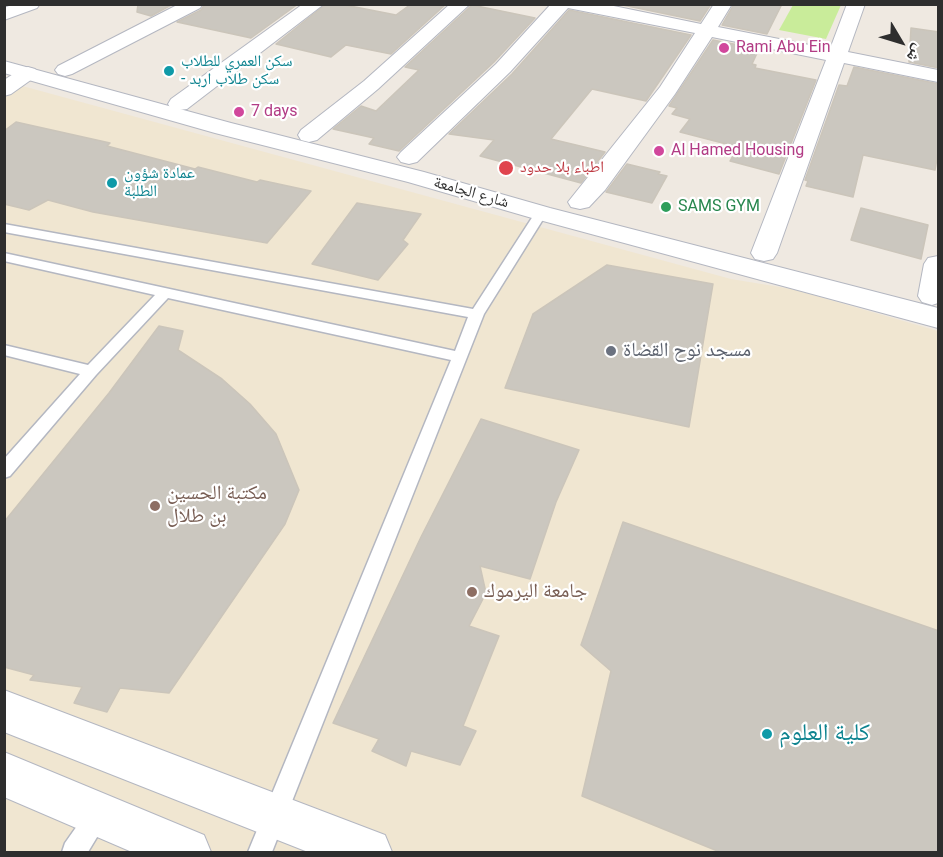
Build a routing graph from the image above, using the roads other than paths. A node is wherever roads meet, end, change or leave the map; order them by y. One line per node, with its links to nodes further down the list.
1 (31, 4): 9 (street)
2 (194, 4): 14 (street)
3 (315, 4): 17 (street)
4 (461, 4): 18 (street)
5 (561, 4): 19 (street)
6 (574, 4): 10 (street)
7 (723, 4): 10 (street)
8 (856, 4): 12 (street)
9 (4, 15)
10 (707, 29): 12 (street); 20 (street)
11 (4, 54): 14 (street, شارع الجامعة)
12 (837, 55): 15 (street); 23 (street)
13 (10, 69): 16 (street); 21 (street, شارع الجامعة)
14 (65, 70): 17 (street, شارع الجامعة)
15 (939, 75)
16 (4, 90)
17 (178, 104): 18 (street, شارع الجامعة)
18 (309, 135): 19 (street, شارع الجامعة)
19 (409, 157): 20 (street, شارع الجامعة)
20 (580, 202): 23 (street, شارع الجامعة)
21 (541, 213): 27 (street, شارع الجامعة); 28 (lane)
22 (4, 228): 28 (lane)
23 (765, 253): 27 (street, شارع الجامعة)
24 (4, 257): 26 (lane)
25 (939, 264): 27 (street)
26 (166, 291): 30 (lane); 31 (lane)
27 (936, 304)
28 (477, 314): 30 (lane)
29 (4, 350): 31 (lane)
30 (459, 357): 36 (lane)
31 (91, 371): 32 (lane)
32 (4, 471)
33 (4, 711): 36 (street)
34 (4, 774): 35 (street)
35 (100, 813): 37 (lane); 38 (street)
36 (267, 835): 39 (street)
37 (74, 852)
38 (187, 852)
39 (368, 852)

